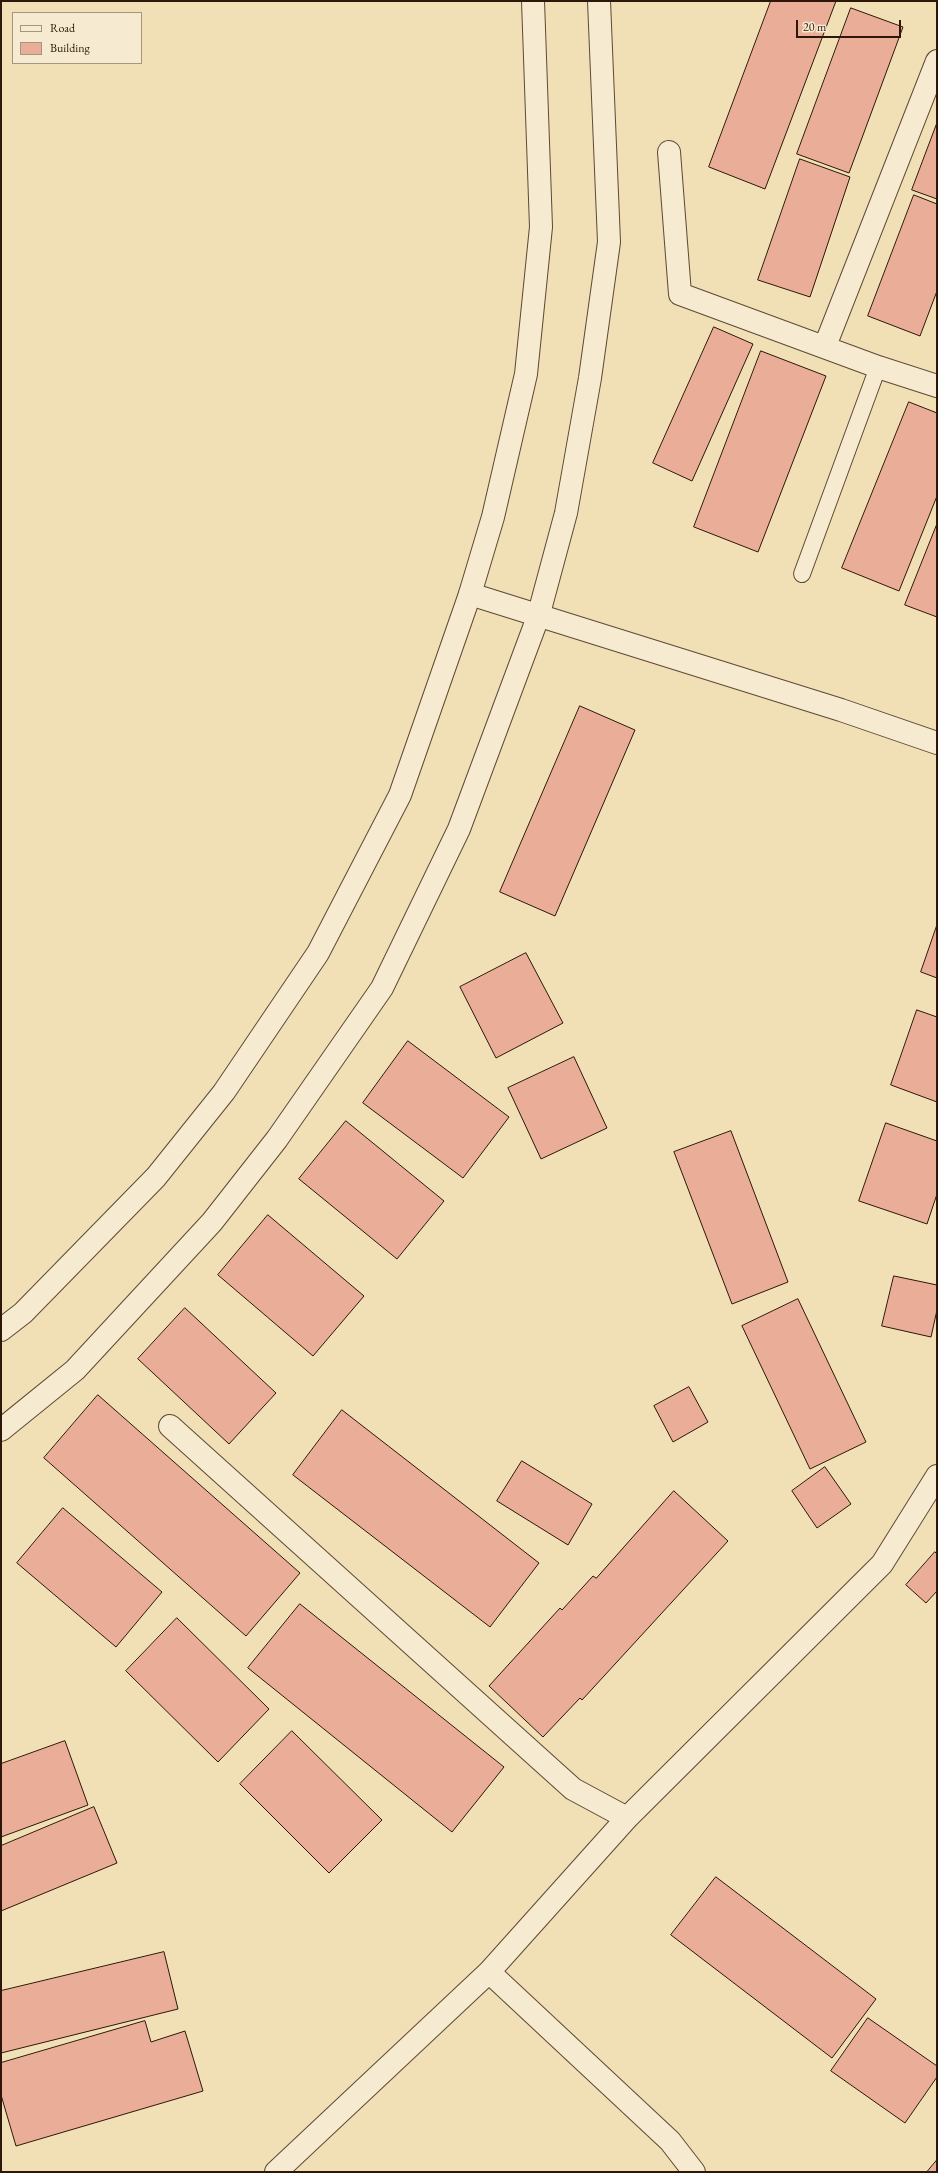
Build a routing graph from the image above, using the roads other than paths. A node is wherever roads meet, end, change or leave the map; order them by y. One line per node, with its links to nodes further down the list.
1 (533, 1): 9 (street)
2 (599, 1): 10 (street)
3 (937, 61): 5 (street)
4 (669, 152): 5 (street)
5 (825, 346): 6 (street)
6 (878, 367): 7 (street); 8 (lane)
7 (937, 386)
8 (802, 574)
9 (470, 594): 10 (street); 12 (street)
10 (538, 616): 11 (street); 14 (street)
11 (937, 742)
12 (1, 1330)
13 (170, 1426): 16 (street)
14 (1, 1430)
15 (937, 1476): 16 (street)
16 (627, 1818): 17 (street)
17 (489, 1972): 18 (street); 19 (street)
18 (276, 2172)
19 (694, 2172)

